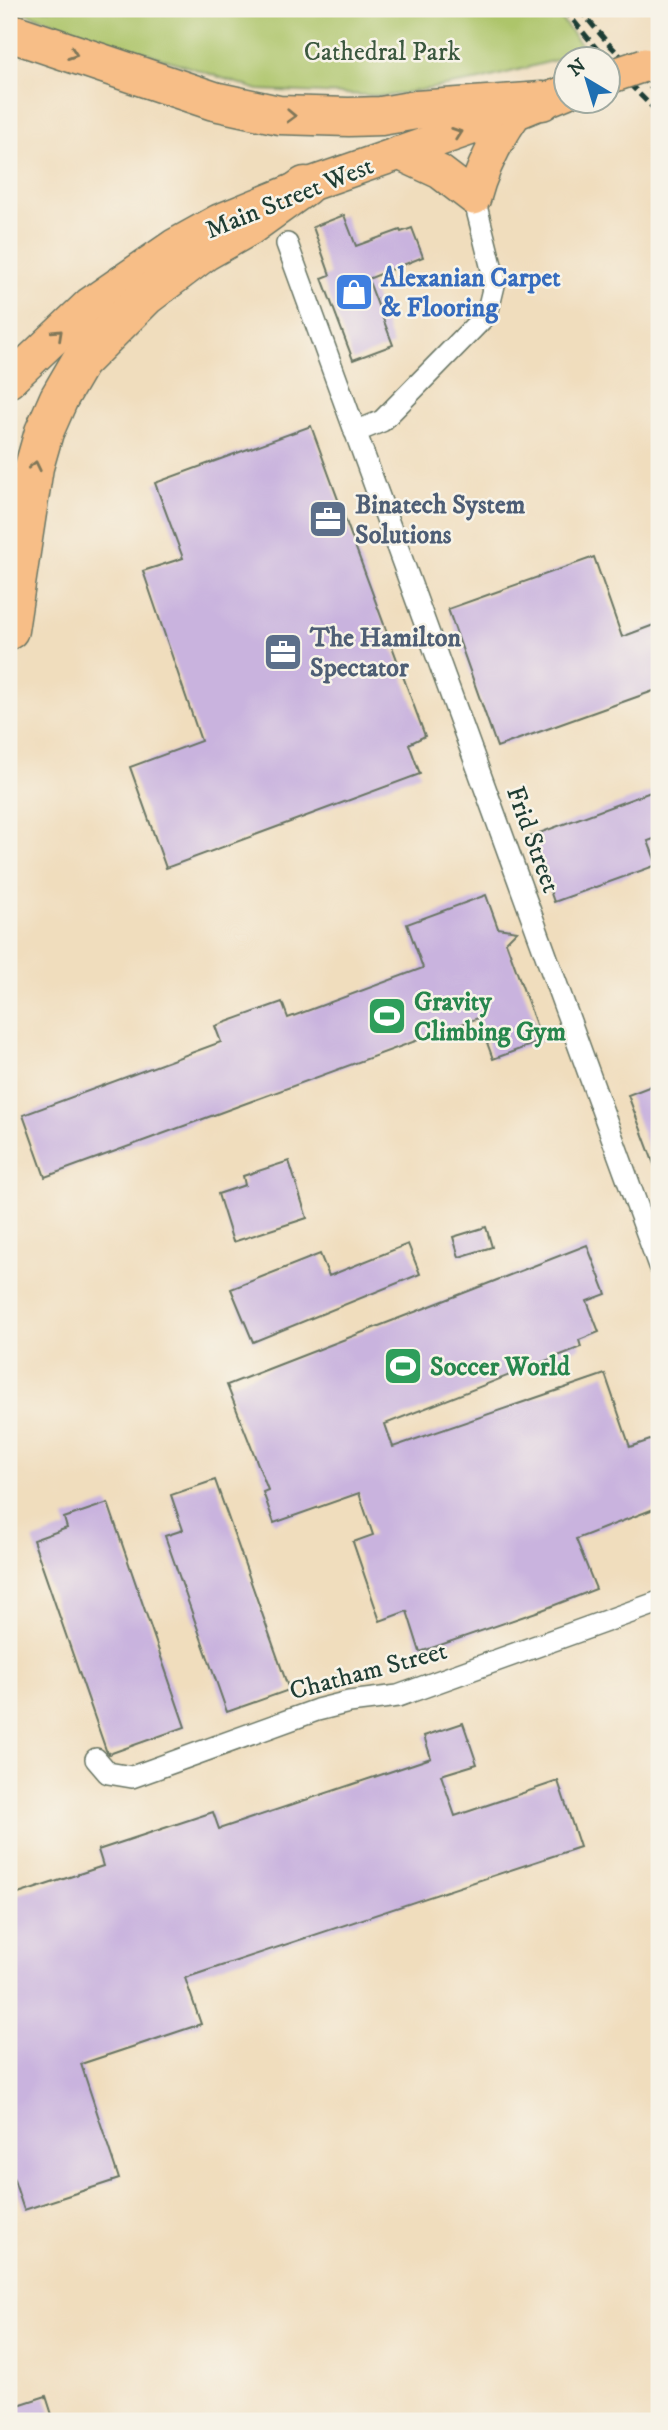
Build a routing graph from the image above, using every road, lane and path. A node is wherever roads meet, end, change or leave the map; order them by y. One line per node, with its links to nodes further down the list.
1 (9, 32): 4 (highway, one-way to 4)
2 (651, 62): 3 (main road, bridge)
3 (622, 72)
4 (541, 102): 5 (main road, Main Street West, one-way to 4); 7 (main road)
5 (399, 153): 6 (main road, Main Street West); 7 (main road)
6 (305, 186): 9 (main road, Main Street West, one-way to 6); 11 (highway, one-way to 6)
7 (474, 198): 10 (street)
8 (287, 244): 10 (street, Frid Street)
9 (9, 381)
10 (355, 432): 12 (street, Frid Street)
11 (9, 630)
12 (659, 1266)
13 (659, 1602): 14 (street, Chatham Street)
14 (96, 1759)

